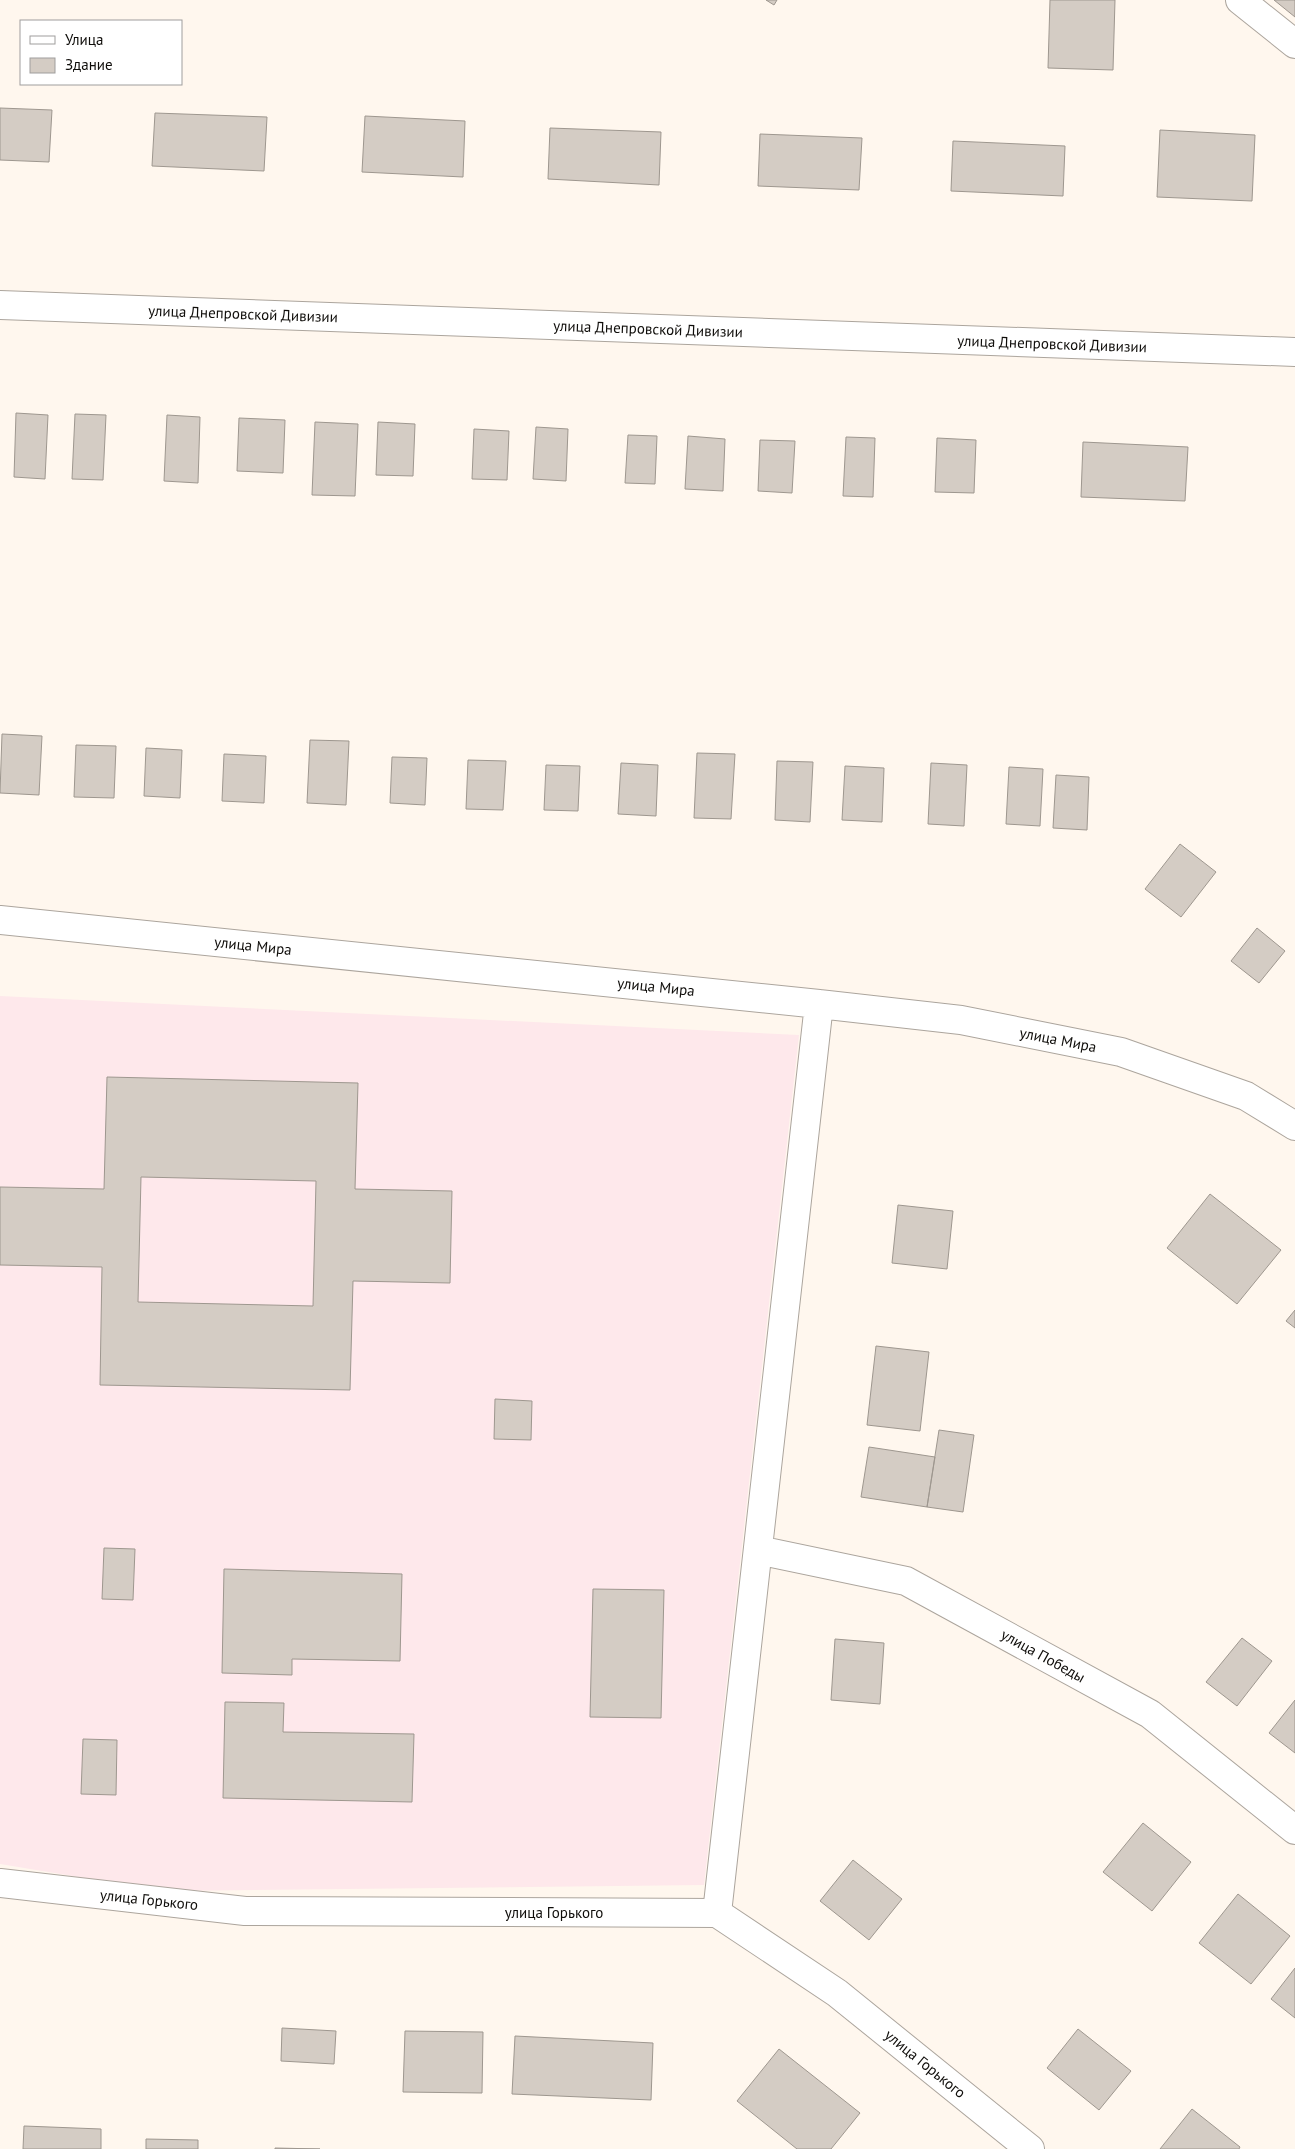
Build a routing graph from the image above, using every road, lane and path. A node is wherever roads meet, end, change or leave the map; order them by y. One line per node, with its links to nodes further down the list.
1 (1240, 0): 2 (street)
2 (1295, 44)
3 (0, 305): 4 (street, улица Днепровской Дивизии)
4 (1295, 352)
5 (0, 920): 6 (street, улица Мира)
6 (819, 1004): 7 (street, улица Мира); 8 (street)
7 (1295, 1126)
8 (758, 1550): 9 (street, улица Победы); 11 (street)
9 (1295, 1830)
10 (0, 1883): 11 (street, улица Горького)
11 (716, 1913): 12 (street, улица Горького)
12 (1030, 2149)

